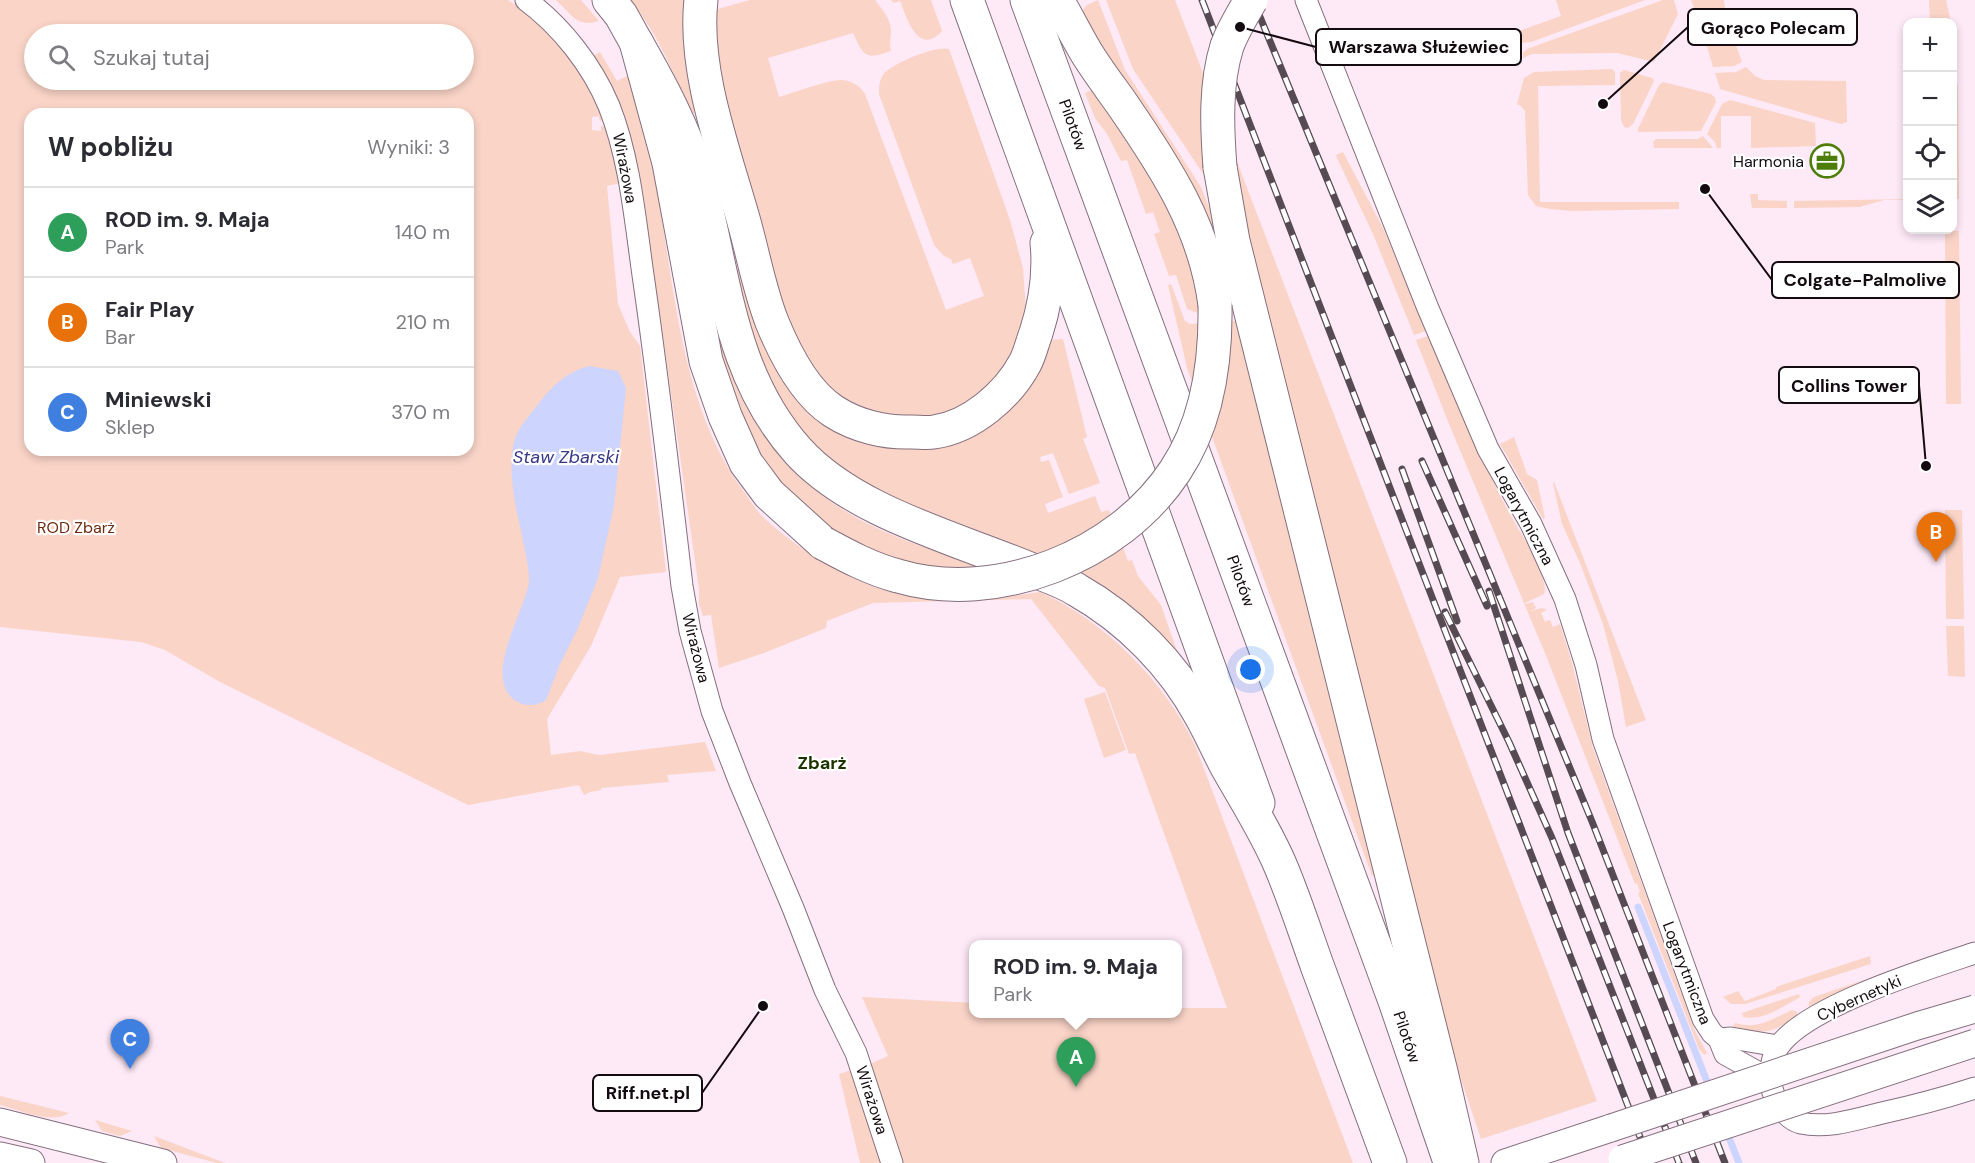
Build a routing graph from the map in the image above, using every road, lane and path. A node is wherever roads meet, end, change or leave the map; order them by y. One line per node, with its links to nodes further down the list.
1 (526, 0): 24 (street, Wirażowa)
2 (609, 0): 9 (main road)
3 (701, 0): 10 (main road)
4 (967, 0): 10 (main road)
5 (1027, 0): 26 (main road, Pilotów)
6 (1057, 0): 9 (main road, bridge)
7 (1251, 0): 27 (main road, bridge)
8 (1306, 0): 14 (street, Logarytmiczna)
9 (636, 42): 11 (main road)
10 (1042, 209): 11 (main road)
11 (1280, 864): 25 (main road)
12 (1975, 953): 16 (street, Cybernetyki)
13 (1975, 1009): 28 (street, bridge)
14 (1719, 1039): 16 (street, Logarytmiczna); 17 (street, Logarytmiczna)
15 (1975, 1043): 21 (street, bridge)
16 (1778, 1046): 17 (street)
17 (1771, 1075): 18 (street)
18 (1975, 1088)
19 (0, 1122): 23 (street)
20 (0, 1156): 22 (street)
21 (1616, 1161)
22 (31, 1163)
23 (163, 1163)
24 (892, 1163)
25 (1390, 1163)
26 (1451, 1163)
27 (1462, 1163)
28 (1505, 1163)

